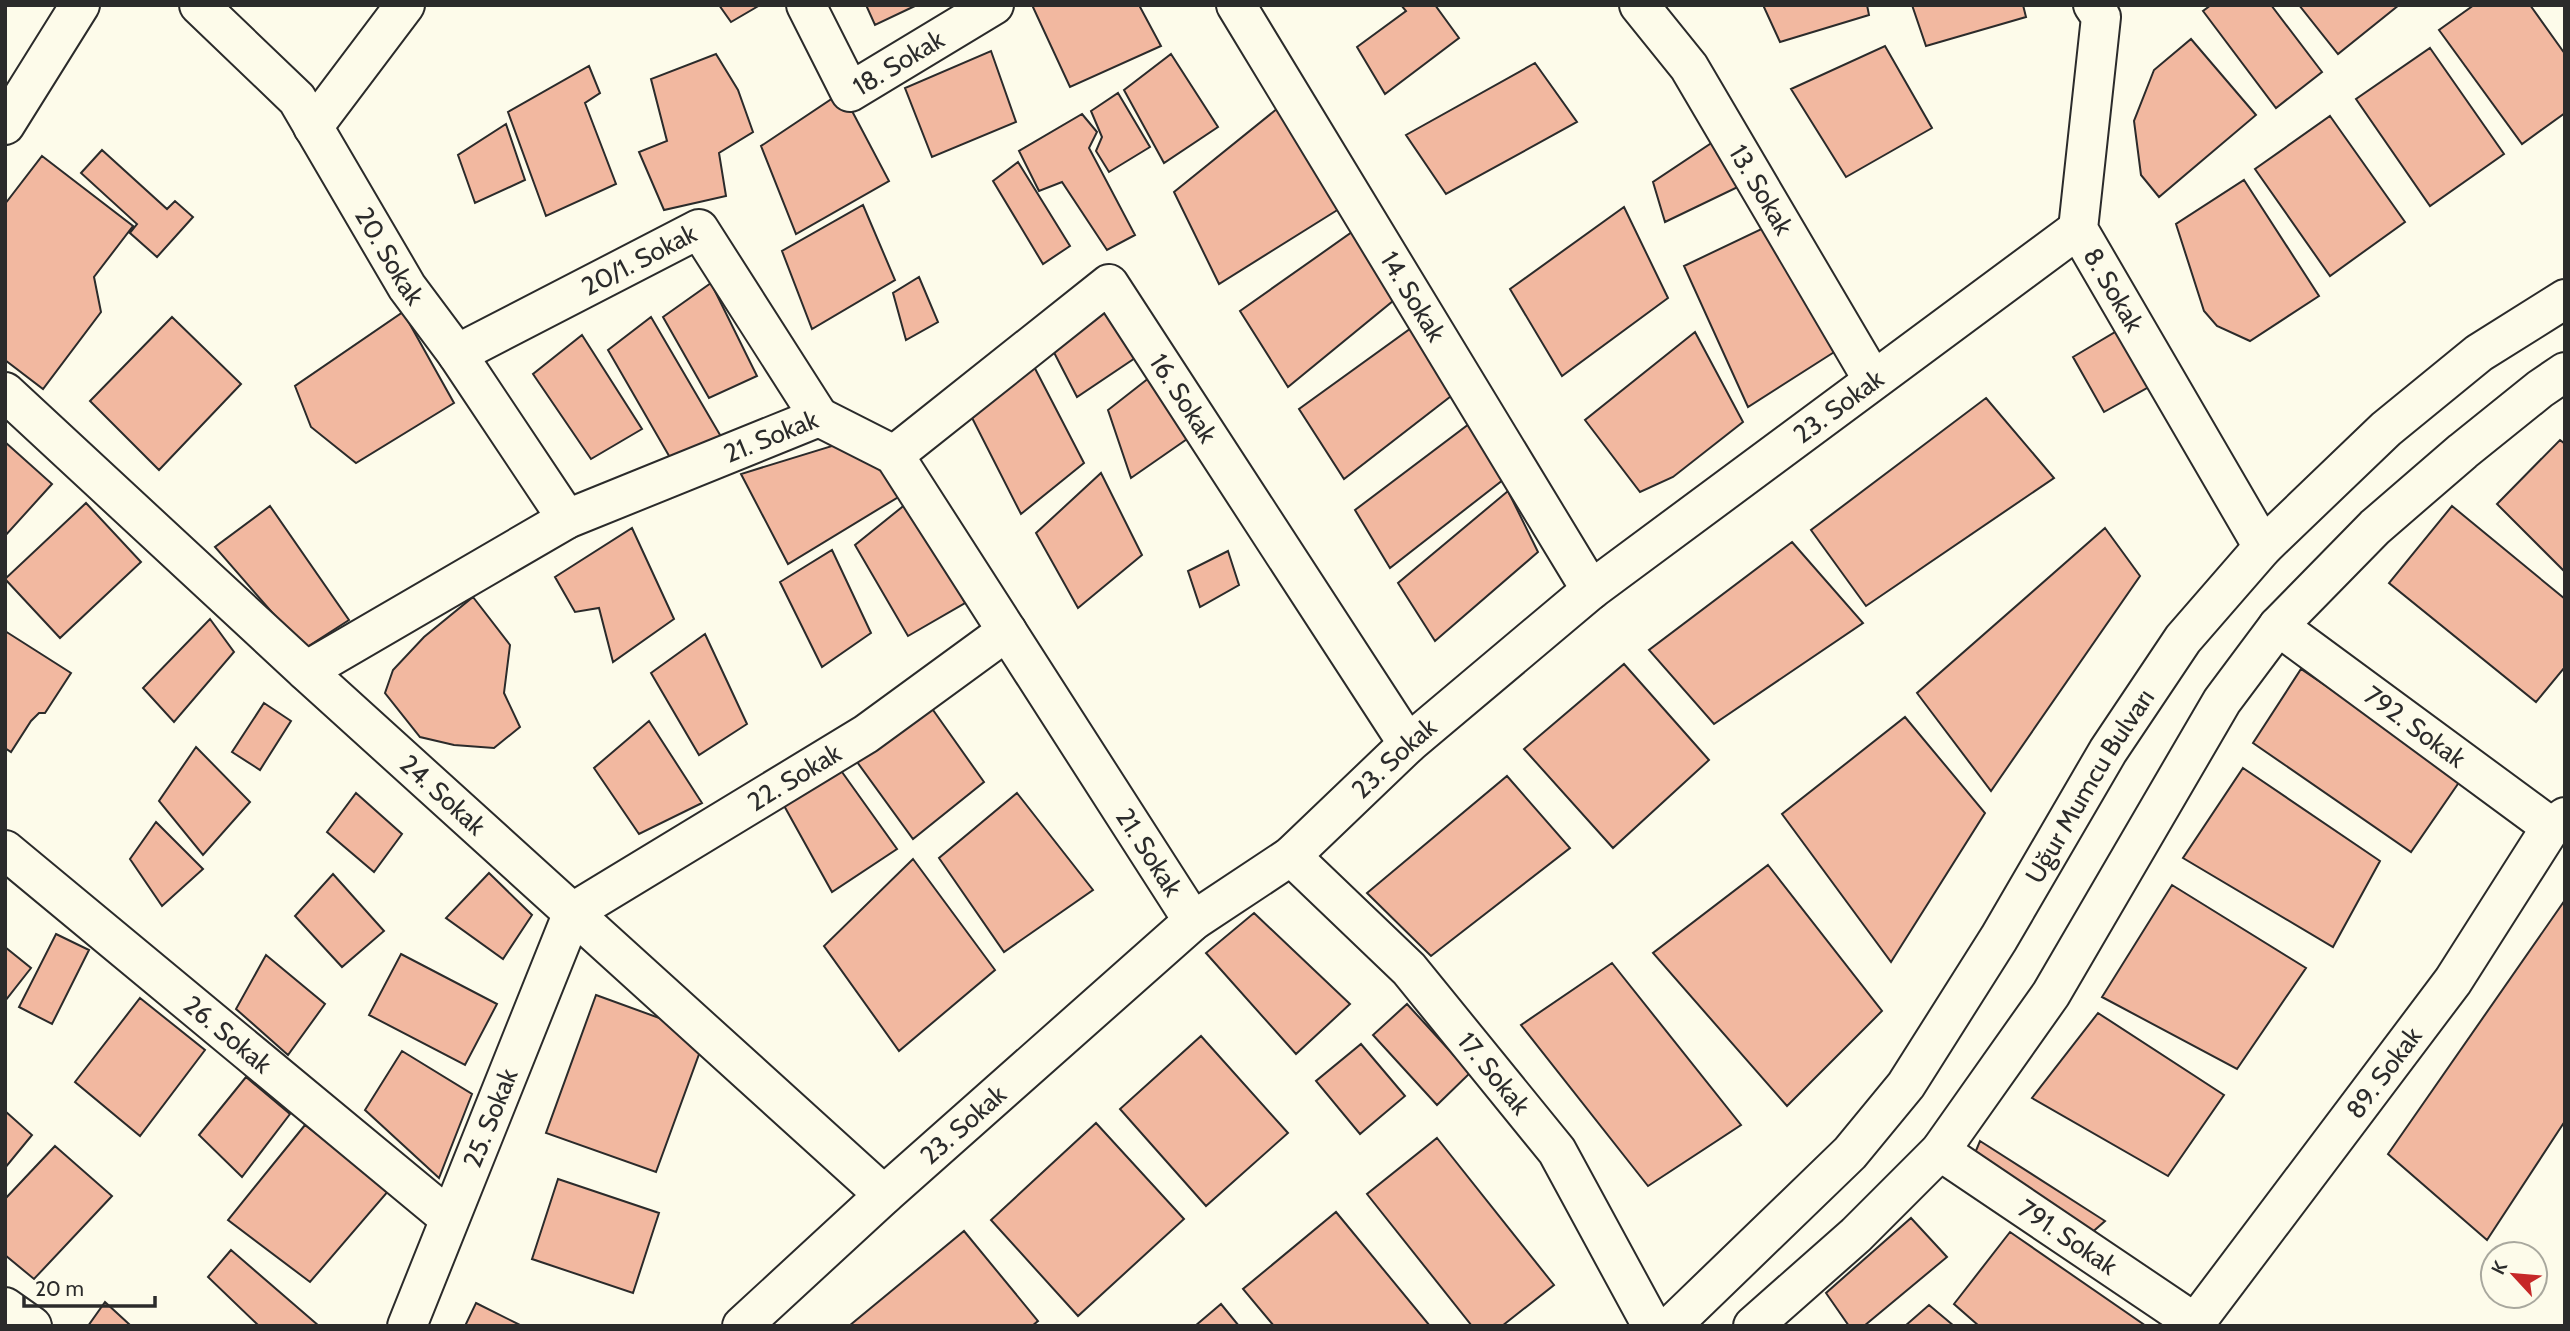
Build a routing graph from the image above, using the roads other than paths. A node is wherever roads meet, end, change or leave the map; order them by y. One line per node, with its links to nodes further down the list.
1 (79, 5): 9 (street)
2 (199, 5): 10 (street, 20. Sokak)
3 (405, 5): 10 (street)
4 (806, 5): 5 (street, 18. Sokak)
5 (994, 5)
6 (1236, 5): 21 (street, 14. Sokak)
7 (1639, 5): 15 (street, 13. Sokak)
8 (2103, 9): 11 (street, 8. Sokak)
9 (5, 125)
10 (313, 127): 13 (street, 20. Sokak)
11 (2078, 229): 15 (street, 23. Sokak); 20 (street, 8. Sokak)
12 (2565, 299): 20 (street, Uğur Mumcu Bulvarı)
13 (457, 354): 17 (street, 20/1. Sokak); 19 (street, 20. Sokak)
14 (2565, 372): 22 (street)
15 (1873, 380): 21 (street, 23. Sokak)
16 (5, 392): 24 (street, 24. Sokak)
17 (819, 417): 18 (street, 21. Sokak); 19 (street, 21. Sokak)
18 (894, 455): 23 (street, 21. Sokak); 25 (street, 16. Sokak)
19 (568, 519): 24 (street, 21. Sokak)
20 (2263, 547): 38 (street, Uğur Mumcu Bulvarı)
21 (1591, 590): 25 (street, 23. Sokak)
22 (2278, 626): 26 (street, 792. Sokak); 31 (street)
23 (1007, 631): 29 (street, 22. Sokak); 30 (street, 21. Sokak)
24 (306, 671): 29 (street, 24. Sokak)
25 (1408, 744): 28 (street, 23. Sokak)
26 (2558, 822): 34 (street, 89. Sokak)
27 (5, 850): 33 (street, 26. Sokak)
28 (1291, 856): 30 (street, 23. Sokak); 37 (street, 17. Sokak)
29 (573, 912): 32 (street, 24. Sokak); 33 (street, 25. Sokak)
30 (1193, 921): 32 (street, 23. Sokak)
31 (1940, 1151): 34 (street, 791. Sokak); 39 (street)
32 (884, 1195): 36 (street, 23. Sokak)
33 (449, 1218): 35 (street, 25. Sokak)
34 (2194, 1324)
35 (407, 1326)
36 (742, 1326)
37 (1652, 1326)
38 (1671, 1326)
39 (1753, 1326)

